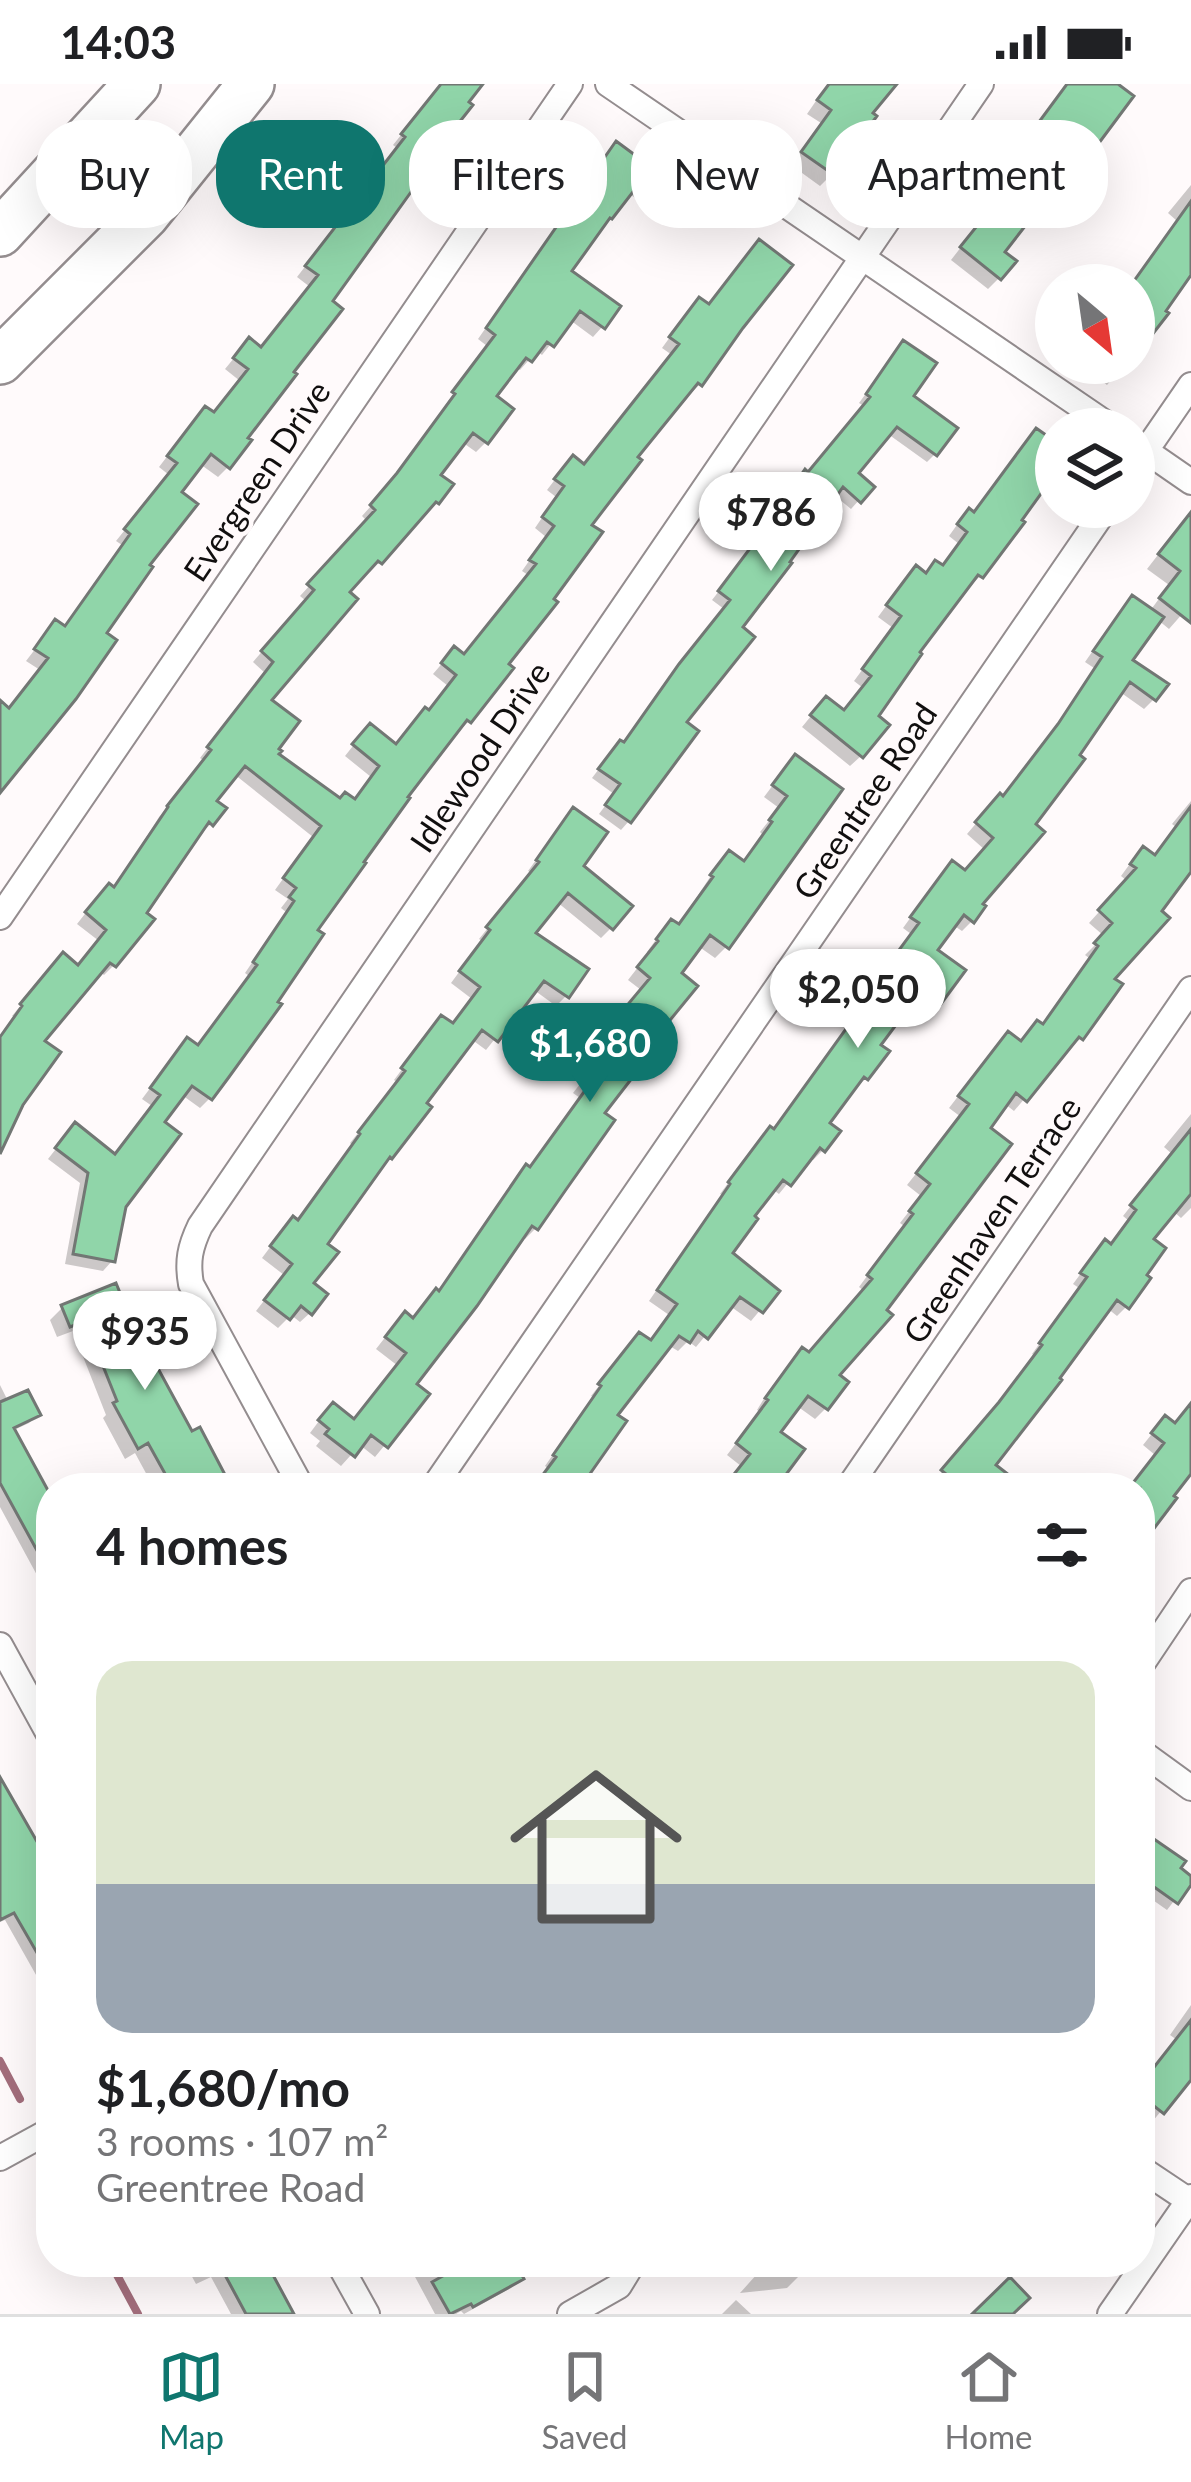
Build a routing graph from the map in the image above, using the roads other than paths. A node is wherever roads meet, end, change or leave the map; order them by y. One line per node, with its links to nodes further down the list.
1 (251, 84): 6 (highway)
2 (570, 84): 20 (street, Evergreen Drive)
3 (608, 84): 11 (street)
4 (981, 84): 11 (street, Idlewood Drive)
5 (128, 94): 7 (highway); 10 (highway)
6 (192, 158)
7 (0, 204)
8 (133, 228): 12 (highway)
9 (135, 228): 14 (highway)
10 (0, 233)
11 (862, 258): 15 (street); 22 (street, Idlewood Drive)
12 (0, 361)
13 (1191, 385): 16 (street)
14 (0, 393)
15 (1083, 408)
16 (1155, 432)
17 (1155, 463): 18 (street)
18 (1191, 482)
19 (1093, 528): 23 (street, Greentree Road)
20 (0, 917)
21 (1191, 989): 24 (street, Greenhaven Terrace)
22 (294, 1473)
23 (443, 1473)
24 (858, 1473)
25 (1191, 1591): 26 (street)
26 (1155, 1644)
27 (0, 1645): 28 (street)
28 (36, 1711)
29 (1155, 1762): 30 (street)
30 (1191, 1788)
31 (36, 2138): 32 (street)
32 (0, 2158)
33 (1155, 2178): 34 (street)
34 (1190, 2200): 35 (street)
35 (1155, 2250)
36 (346, 2277): 39 (street)
37 (624, 2277): 40 (street)
38 (1136, 2277): 41 (street)
39 (367, 2314)
40 (570, 2314)
41 (1110, 2314)

